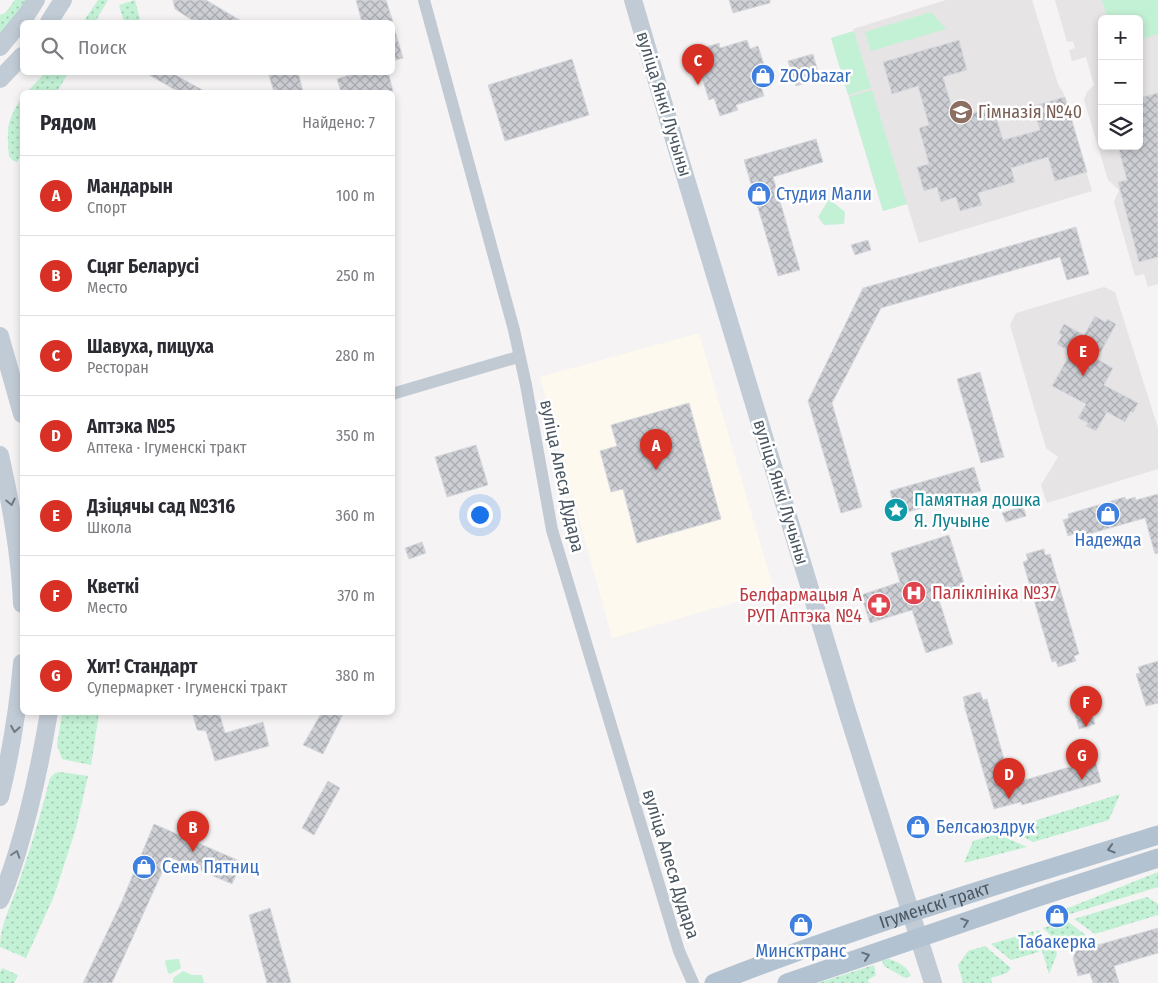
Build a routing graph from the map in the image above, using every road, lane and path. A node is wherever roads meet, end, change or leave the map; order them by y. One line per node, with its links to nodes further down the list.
1 (36, 0): 5 (main road)
2 (63, 0): 6 (main road)
3 (424, 0): 12 (street, вуліца Алеся Дудара)
4 (633, 0): 23 (main road, вуліца Янкі Лучыны)
5 (22, 20)
6 (50, 20)
7 (20, 23): 8 (main road)
8 (0, 47)
9 (20, 58): 10 (main road)
10 (0, 79)
11 (0, 336): 14 (main road)
12 (518, 357): 13 (street); 25 (street, вуліца Алеся Дудара)
13 (395, 393)
14 (20, 407)
15 (0, 455): 16 (main road, one-way to 16)
16 (20, 570)
17 (20, 690): 19 (main road, one-way to 19)
18 (49, 715): 22 (main road, one-way to 18)
19 (0, 798)
20 (1158, 834): 23 (main road, Ігуменскі тракт, one-way to 23)
21 (1158, 858): 24 (main road, Ігуменскі тракт, one-way to 21)
22 (0, 900)
23 (910, 912): 24 (main road, вуліца Янкі Лучыны); 26 (main road, Ігуменскі тракт)
24 (918, 938): 27 (main road, Ігуменскі тракт, one-way to 24); 28 (main road, вуліца Янкі Лучыны)
25 (694, 983)
26 (714, 983)
27 (787, 983)
28 (933, 983)

